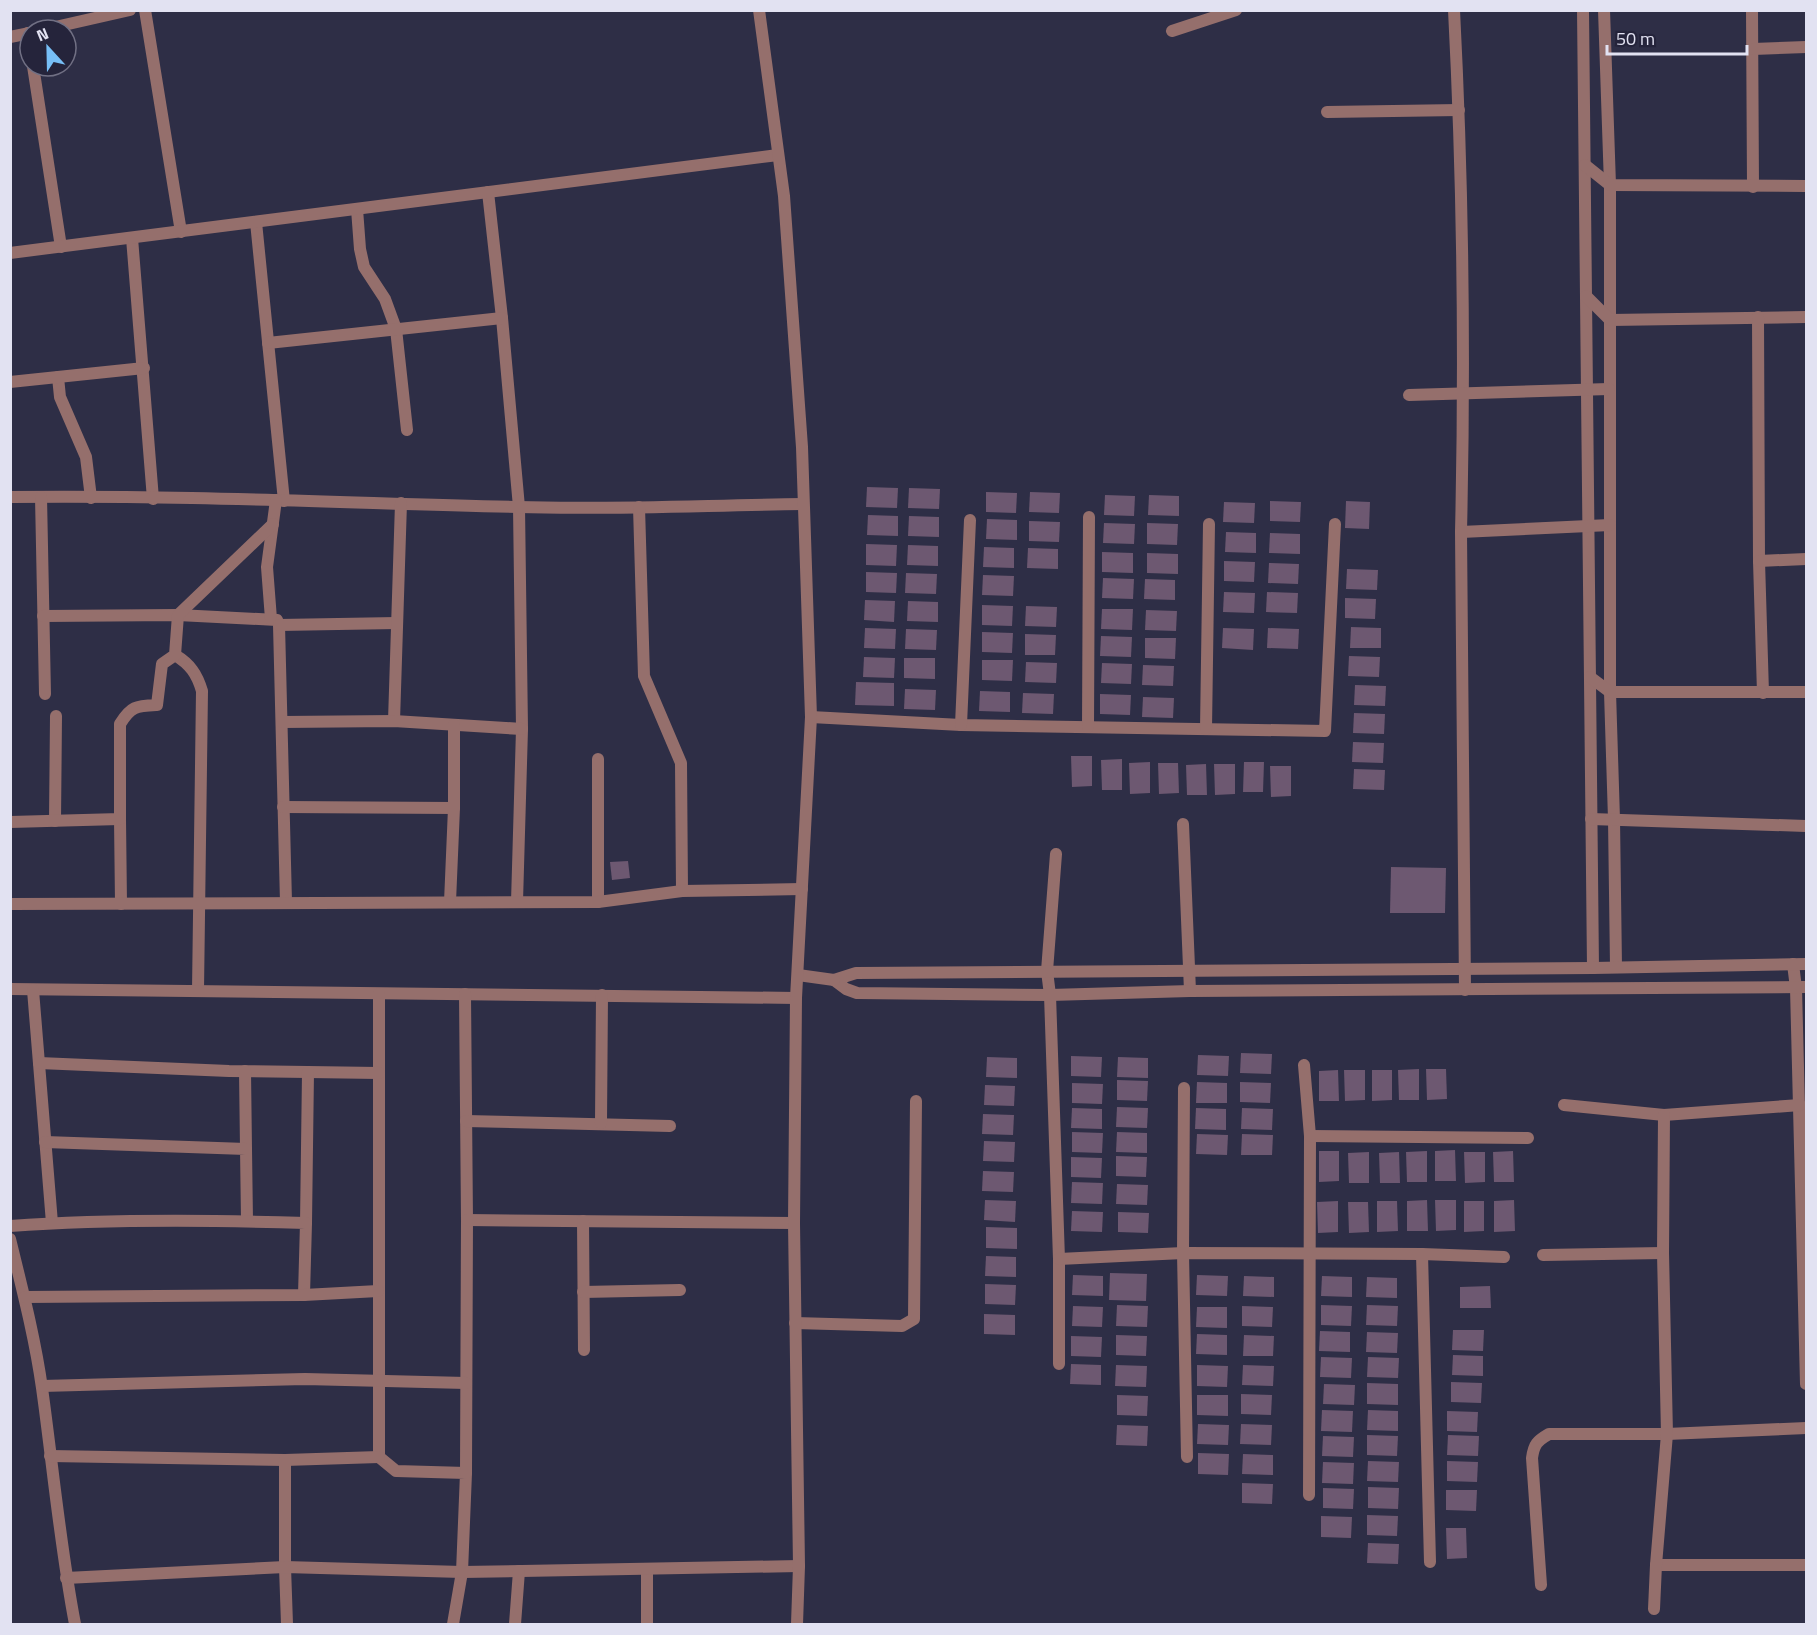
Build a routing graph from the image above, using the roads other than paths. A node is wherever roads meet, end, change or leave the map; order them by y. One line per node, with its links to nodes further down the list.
1 (130, 10): 9 (street)
2 (145, 10): 24 (street)
3 (759, 10): 16 (street)
4 (1236, 10): 10 (street)
5 (1454, 10): 14 (street)
6 (1583, 10): 17 (street)
7 (1604, 10): 18 (street)
8 (1752, 10): 12 (street)
9 (78, 22)
10 (1172, 31)
11 (1806, 47): 12 (street)
12 (1753, 49): 20 (street)
13 (35, 78): 26 (street)
14 (1459, 110): 15 (street); 40 (street)
15 (1327, 112)
16 (778, 155): 21 (street); 49 (street)
17 (1585, 165): 18 (street); 28 (street)
18 (1610, 185): 20 (street); 32 (street)
19 (1806, 186): 20 (street)
20 (1753, 187)
21 (488, 192): 22 (street); 31 (street)
22 (357, 209): 23 (street); 33 (street)
23 (256, 222): 24 (street); 34 (street)
24 (182, 232): 25 (street)
25 (132, 238): 26 (street); 35 (street)
26 (61, 247): 27 (street)
27 (10, 253)
28 (1586, 296): 32 (street); 39 (street)
29 (1758, 316): 30 (street); 32 (street); 61 (street)
30 (1806, 317)
31 (502, 318): 33 (street); 50 (street)
32 (1610, 320): 38 (street)
33 (396, 329): 34 (street); 42 (street)
34 (268, 343): 47 (street)
35 (144, 368): 36 (street); 46 (street)
36 (58, 377): 37 (street); 45 (street)
37 (10, 382)
38 (1609, 389): 39 (street); 57 (street)
39 (1587, 390): 40 (street); 58 (street)
40 (1464, 394): 41 (street); 59 (street)
41 (1409, 395)
42 (407, 430)
43 (10, 497): 44 (street)
44 (41, 497): 45 (street); 63 (street)
45 (91, 498): 46 (street)
46 (153, 498): 47 (street)
47 (280, 500): 48 (street); 54 (street)
48 (401, 503): 50 (street); 65 (street)
49 (803, 504): 51 (street); 73 (street)
50 (519, 507): 51 (street); 79 (street)
51 (639, 507): 93 (street)
52 (1089, 517): 78 (street)
53 (970, 520): 76 (street)
54 (273, 524): 62 (street); 64 (street)
55 (1209, 524): 80 (street)
56 (1335, 524): 80 (street)
57 (1610, 525): 58 (street); 68 (street)
58 (1588, 526): 59 (street); 67 (street)
59 (1461, 532): 106 (street)
60 (1806, 560): 61 (street)
61 (1759, 561): 70 (street)
62 (178, 615): 63 (street); 64 (street); 66 (street)
63 (43, 616): 71 (street)
64 (275, 622): 65 (street); 75 (street)
65 (397, 623): 74 (street)
66 (175, 655): 84 (street); 97 (street)
67 (1590, 677): 68 (street); 85 (street)
68 (1610, 692): 70 (street); 86 (street)
69 (1806, 692): 70 (street)
70 (1763, 693)
71 (45, 694)
72 (56, 716): 87 (street)
73 (811, 717): 76 (street); 92 (street)
74 (394, 721): 75 (street); 77 (street)
75 (282, 722): 82 (street)
76 (961, 724): 78 (street)
77 (454, 725): 79 (street); 83 (street)
78 (1088, 727): 80 (street)
79 (522, 729): 95 (street)
80 (1206, 729)
81 (598, 759): 96 (street)
82 (283, 807): 83 (street); 98 (street)
83 (454, 808): 94 (street)
84 (120, 819): 87 (street); 100 (street)
85 (1591, 819): 86 (street); 103 (street)
86 (1614, 819): 90 (street); 104 (street)
87 (56, 821): 88 (street)
88 (10, 822)
89 (1183, 824): 105 (street)
90 (1806, 826)
91 (1056, 854): 107 (street)
92 (802, 889): 93 (street); 108 (street)
93 (682, 891): 96 (street)
94 (450, 902): 95 (street); 98 (street)
95 (517, 902): 96 (street)
96 (598, 902)
97 (201, 903): 98 (street); 100 (street); 115 (street)
98 (286, 903)
99 (10, 904): 100 (street)
100 (122, 904)
101 (1793, 964): 102 (street); 104 (street); 110 (street)
102 (1806, 964)
103 (1593, 968): 104 (street); 106 (street)
104 (1611, 968): 112 (street)
105 (1190, 969): 106 (street); 107 (street); 116 (street)
106 (1465, 969): 114 (street)
107 (1047, 971): 109 (street); 120 (street)
108 (798, 975): 109 (street); 121 (street)
109 (834, 980): 120 (street)
110 (1802, 988): 112 (street); 129 (street)
111 (10, 989): 113 (street)
112 (1606, 989): 114 (street)
113 (33, 990): 115 (street); 122 (street)
114 (1465, 990): 116 (street)
115 (198, 991): 117 (street)
116 (1190, 991): 120 (street)
117 (379, 994): 118 (street); 126 (street)
118 (465, 994): 119 (street); 132 (street)
119 (602, 995): 121 (street); 133 (street)
120 (1050, 995): 153 (street)
121 (796, 998): 144 (street)
122 (39, 1063): 124 (street); 137 (street)
123 (1304, 1065): 135 (street)
124 (245, 1071): 125 (street); 138 (street)
125 (308, 1072): 126 (street); 143 (street)
126 (380, 1073): 155 (street)
127 (1184, 1088): 147 (street)
128 (916, 1101): 159 (street)
129 (1800, 1105): 131 (street); 164 (street)
130 (1564, 1106): 131 (street)
131 (1665, 1114): 148 (street)
132 (466, 1121): 133 (street); 139 (street)
133 (601, 1123): 134 (street)
134 (670, 1126)
135 (1310, 1136): 136 (street); 150 (street)
136 (1528, 1138)
137 (45, 1142): 138 (street); 142 (street)
138 (246, 1149): 140 (street)
139 (467, 1220): 141 (street); 163 (street)
140 (248, 1221): 142 (street); 143 (street)
141 (583, 1221): 144 (street); 156 (street)
142 (52, 1223): 145 (street)
143 (306, 1223): 157 (street)
144 (794, 1223): 159 (street)
145 (10, 1226)
146 (10, 1239): 158 (street)
147 (1183, 1253): 150 (street); 153 (street); 170 (street)
148 (1664, 1253): 151 (street); 167 (street)
149 (1422, 1254): 150 (street); 152 (street); 174 (street)
150 (1309, 1255): 173 (street)
151 (1543, 1255)
152 (1504, 1257)
153 (1059, 1258): 161 (street)
154 (680, 1290): 156 (street)
155 (378, 1291): 157 (street); 162 (street)
156 (583, 1292): 160 (street)
157 (304, 1295): 158 (street)
158 (25, 1297): 165 (street)
159 (795, 1323): 177 (street)
160 (584, 1350)
161 (1059, 1364)
162 (379, 1380): 163 (street); 165 (street); 169 (street)
163 (466, 1383): 172 (street)
164 (1806, 1384)
165 (42, 1386): 168 (street)
166 (1806, 1428): 167 (street)
167 (1667, 1434): 175 (street); 183 (street)
168 (50, 1456): 171 (street); 182 (street)
169 (379, 1457): 171 (street); 172 (street)
170 (1187, 1457)
171 (285, 1460): 178 (street)
172 (466, 1473): 181 (street)
173 (1309, 1495)
174 (1430, 1562)
175 (1656, 1565): 176 (street); 184 (street)
176 (1806, 1565)
177 (799, 1566): 179 (street); 190 (street)
178 (285, 1567): 181 (street); 182 (street); 186 (street)
179 (647, 1569): 180 (street); 189 (street)
180 (519, 1571): 181 (street); 188 (street)
181 (462, 1572): 187 (street)
182 (66, 1578): 185 (street)
183 (1542, 1584)
184 (1654, 1610)
185 (75, 1624)
186 (287, 1624)
187 (453, 1624)
188 (515, 1624)
189 (647, 1624)
190 (797, 1624)

